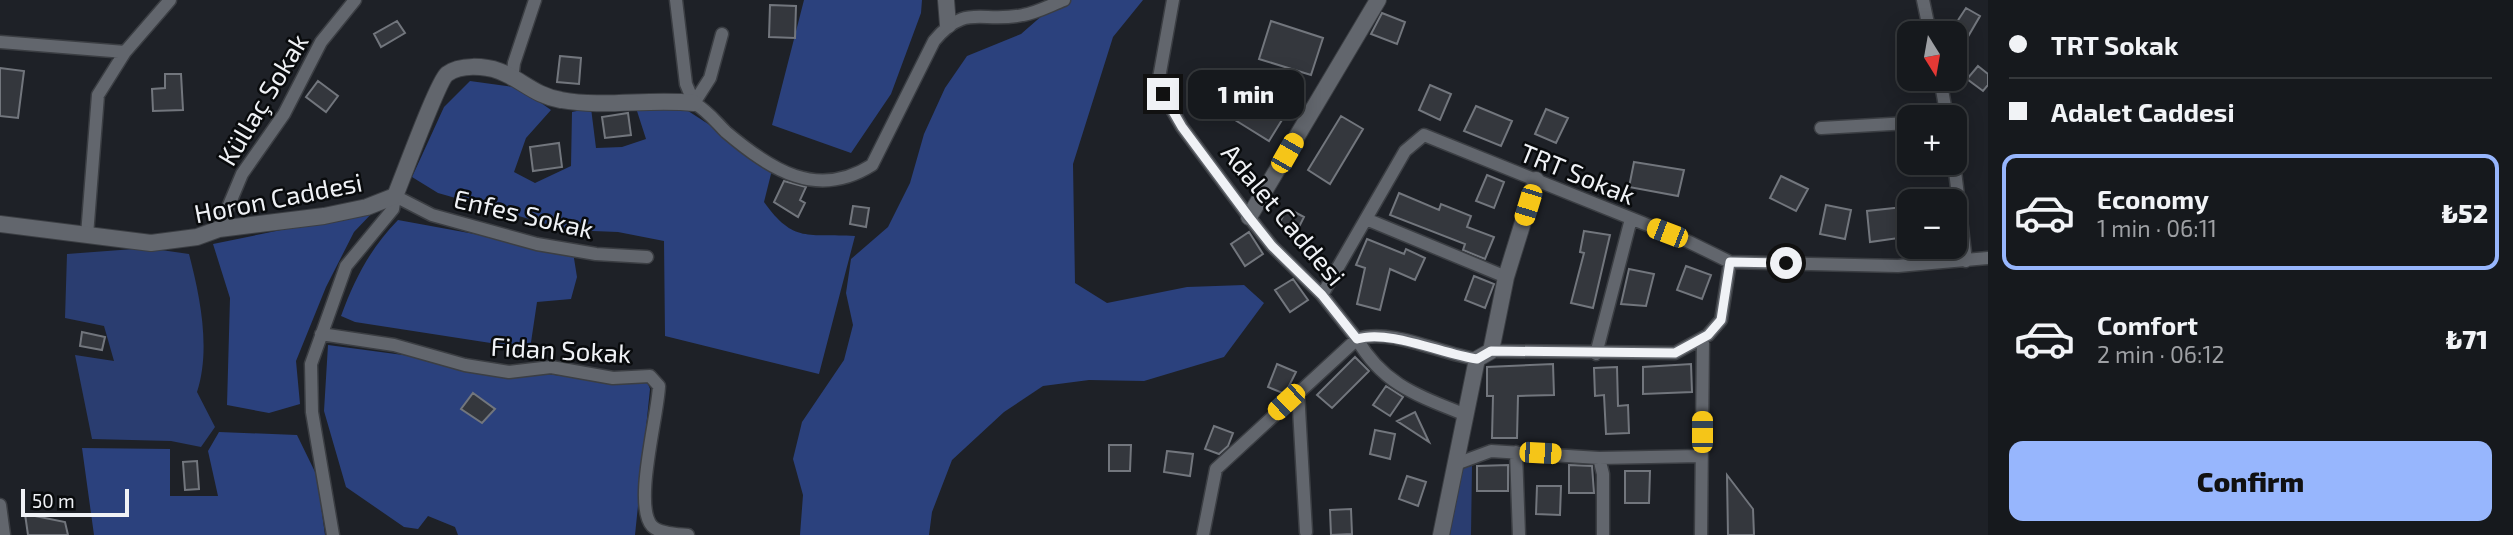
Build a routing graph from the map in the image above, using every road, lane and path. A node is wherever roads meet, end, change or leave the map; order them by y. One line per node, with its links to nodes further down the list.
1 (170, 0): 15 (street)
2 (355, 0): 27 (street, Küllaç Sokak)
3 (536, 0): 16 (street)
4 (676, 0): 17 (street)
5 (946, 0): 12 (street)
6 (1064, 0): 10 (street)
7 (1173, 0): 23 (street, Adalet Caddesi)
8 (1378, 0): 23 (street)
9 (1923, 0): 11 (street)
10 (1038, 5): 12 (street)
11 (1927, 21)
12 (948, 25): 17 (street)
13 (722, 34): 17 (street)
14 (0, 41): 15 (street)
15 (125, 52): 28 (street)
16 (512, 79): 17 (street, Horon Caddesi); 22 (street, Horon Caddesi)
17 (694, 103)
18 (1897, 124): 19 (street)
19 (1821, 128)
20 (1955, 175): 31 (street)
21 (1536, 180): 24 (street, TRT Sokak); 25 (street, TRT Sokak); 33 (street)
22 (395, 196): 27 (street, Horon Caddesi); 29 (street, Enfes Sokak); 35 (street)
23 (1249, 217): 34 (street, Adalet Caddesi)
24 (1367, 219): 33 (street); 34 (street, TRT Sokak)
25 (1631, 219): 32 (street, TRT Sokak); 38 (street)
26 (0, 225): 28 (street, Horon Caddesi)
27 (219, 229): 28 (street, Horon Caddesi)
28 (87, 236)
29 (647, 257)
30 (1988, 258): 31 (street, TRT Sokak)
31 (1966, 261): 32 (street, TRT Sokak)
32 (1730, 262): 37 (street)
33 (1506, 277): 39 (street)
34 (1322, 295): 36 (street, Adalet Caddesi)
35 (321, 334): 49 (street); 50 (street, Fidan Sokak)
36 (1357, 339): 39 (street); 40 (street); 41 (street, Adalet Caddesi)
37 (1703, 339): 38 (street); 43 (street)
38 (1596, 354): 39 (street)
39 (1484, 355): 41 (street)
40 (1298, 391): 48 (street); 51 (street)
41 (1466, 415): 45 (street)
42 (1516, 452): 44 (street); 45 (street); 53 (street)
43 (1701, 456): 44 (street); 55 (street)
44 (1599, 458): 54 (street)
45 (1456, 464): 52 (street)
46 (0, 505): 47 (street)
47 (2, 531)
48 (1306, 532)
49 (333, 535)
50 (688, 535)
51 (1203, 535)
52 (1441, 535)
53 (1519, 535)
54 (1603, 535)
55 (1700, 535)

